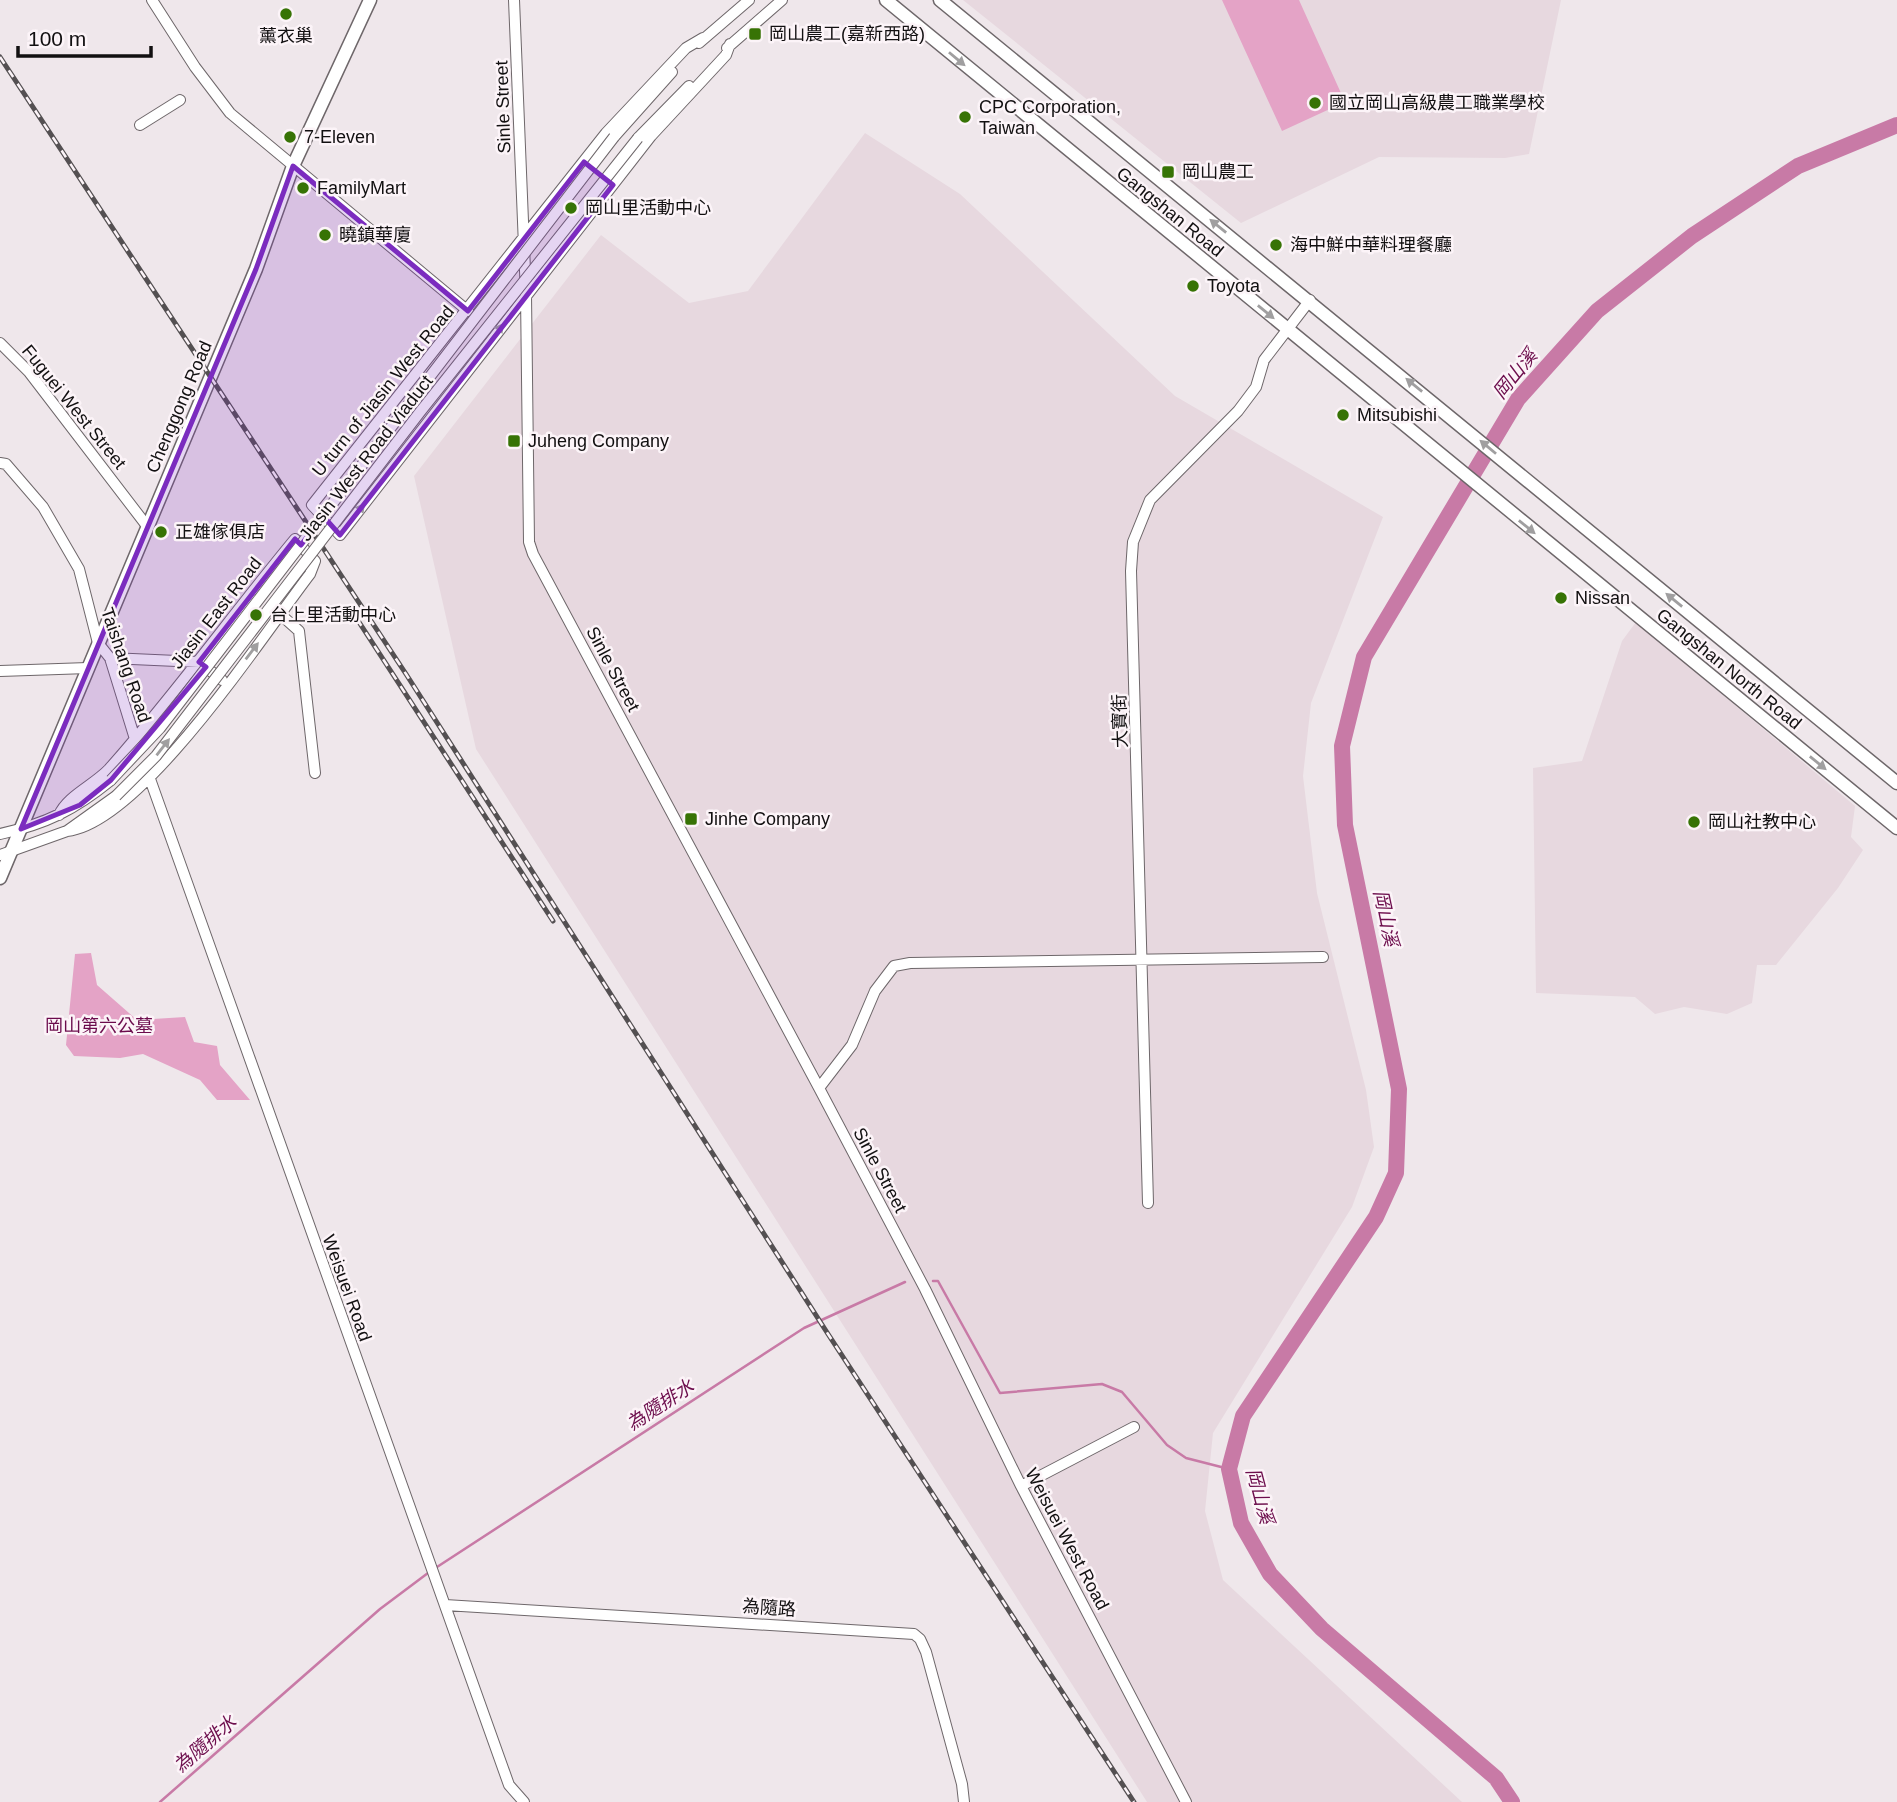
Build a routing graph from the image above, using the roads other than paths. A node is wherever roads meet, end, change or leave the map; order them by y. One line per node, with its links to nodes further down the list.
1 (152, 0): 13 (street)
2 (370, 0): 13 (main road, Chenggong Road)
3 (514, 0): 15 (street, Sinle Street)
4 (749, 0): 8 (street)
5 (782, 0): 9 (street)
6 (886, 0): 19 (main road, Gangshan Road, one-way to 19)
7 (940, 0): 17 (main road, Gangshan Road, one-way to 7)
8 (703, 38): 12 (street, U turn of Jiasin West Road); 35 (street, Jiasin West Road Viaduct, bridge)
9 (730, 44): 14 (street); 37 (street, Jiasin West Road Viaduct, one-way to 9, bridge)
10 (180, 100): 11 (street)
11 (140, 125)
12 (584, 162): 14 (street); 15 (street, U turn of Jiasin West Road)
13 (293, 166): 18 (street); 24 (main road, Chenggong Road)
14 (613, 185): 16 (street)
15 (524, 237): 16 (street, Sinle Street); 18 (street, U turn of Jiasin West Road)
16 (526, 295): 18 (street, U turn of Jiasin West Road, one-way to 16); 47 (street, Sinle Street)
17 (1310, 300): 19 (street, 大寶街); 21 (main road, Gangshan Road, one-way to 17)
18 (468, 311)
19 (1286, 329): 22 (main road, Gangshan Road); 46 (street, 大寶街)
20 (0, 343): 24 (street, Fuguei West Street)
21 (1466, 428): 36 (main road, Gangshan North Road, one-way to 21)
22 (1433, 449): 39 (main road, Gangshan North Road, one-way to 39)
23 (0, 463): 26 (street, Taishang Road)
24 (147, 526): 26 (main road, Chenggong Road)
25 (280, 614): 28 (street, Jiasin East Road); 31 (street, Jiasin East Road, one-way to 25); 33 (street)
26 (98, 643): 27 (street, Taishang Road); 29 (main road, Chenggong Road)
27 (110, 659): 28 (street); 32 (street, Taishang Road)
28 (199, 662): 31 (street); 32 (street, Jiasin East Road)
29 (88, 668): 30 (street); 40 (main road, Chenggong Road)
30 (0, 671)
31 (227, 684): 34 (street, Jiasin East Road)
32 (135, 739): 38 (street, Jiasin East Road)
33 (315, 773)
34 (150, 779): 41 (street, Jiasin East Road); 52 (street, Weisuei Road)
35 (111, 780): 38 (street, Jiasin East Road)
36 (1897, 783)
37 (116, 796): 41 (street, Jiasin East Road)
38 (59, 815): 40 (street, Jiasin East Road)
39 (1897, 828)
40 (21, 829): 42 (street, Jiasin East Road); 43 (main road, Chenggong Road)
41 (67, 831): 43 (street, Jiasin East Road)
42 (0, 834)
43 (6, 854): 44 (main road)
44 (0, 878)
45 (1323, 957): 46 (street)
46 (1143, 958): 47 (street); 48 (street, 大寶街)
47 (819, 1088): 49 (street, Sinle Street)
48 (1148, 1203)
49 (925, 1289): 51 (street, Weisuei West Road)
50 (1134, 1427): 51 (street)
51 (1021, 1486): 55 (street, Weisuei West Road)
52 (445, 1605): 53 (street, Weisuei Road); 54 (street, 為隨路)
53 (524, 1802)
54 (964, 1802)
55 (1186, 1802)

